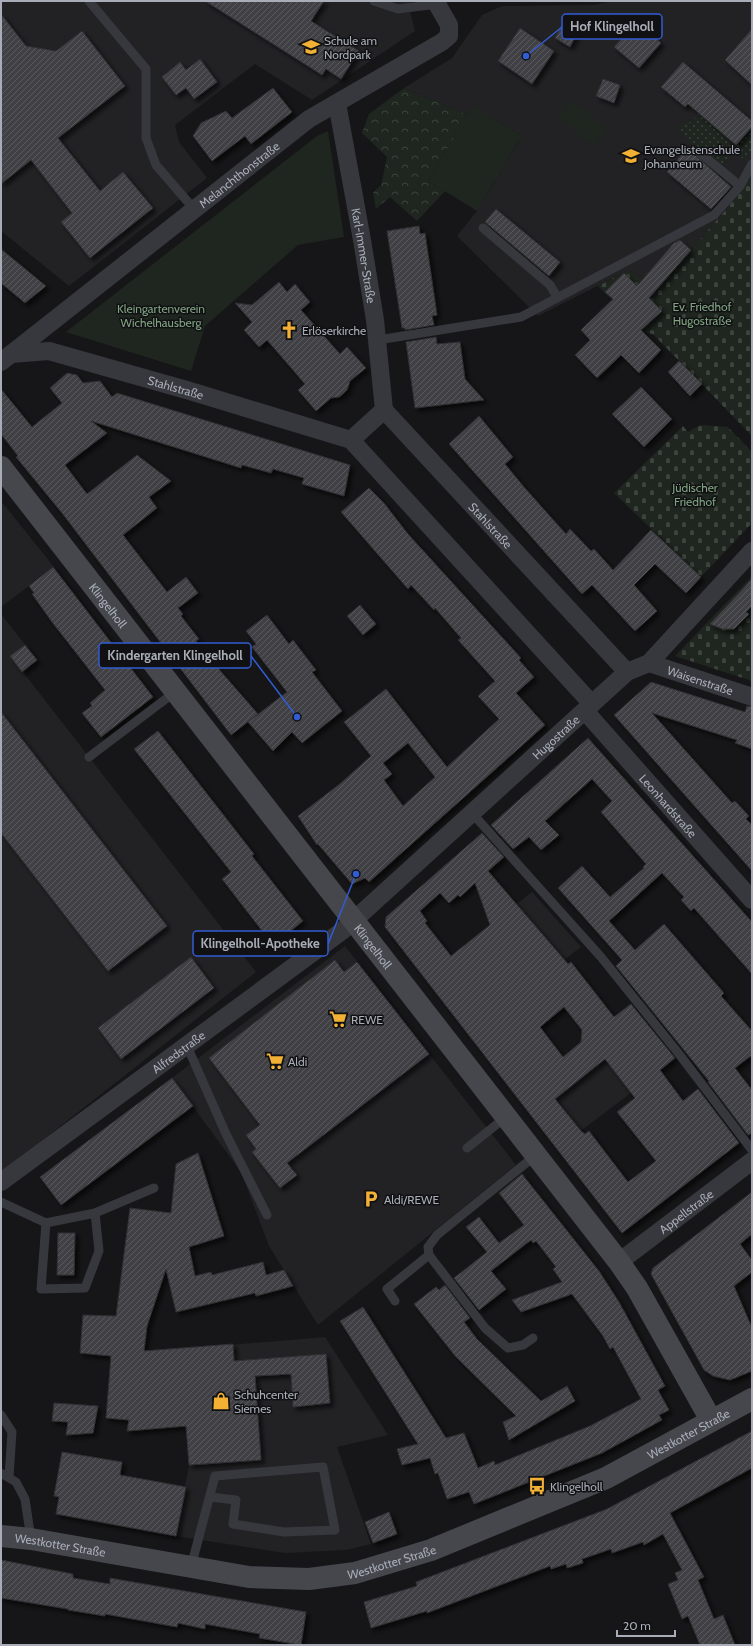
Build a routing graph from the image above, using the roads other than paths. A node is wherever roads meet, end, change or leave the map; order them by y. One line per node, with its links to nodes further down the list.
1 (89, 1): 8 (lane)
2 (374, 1): 3 (lane)
3 (438, 2): 4 (street, Melanchthonstraße)
4 (337, 103): 8 (street, Melanchthonstraße); 11 (street, Karl-Immer-Straße)
5 (699, 152): 7 (lane)
6 (752, 164): 7 (lane)
7 (740, 186): 10 (lane)
8 (194, 209): 12 (street, Melanchthonstraße)
9 (483, 228): 10 (lane)
10 (557, 297): 11 (lane)
11 (378, 340): 13 (street, Karl-Immer-Straße)
12 (6, 358): 14 (street, Stahlstraße)
13 (384, 410): 14 (street); 18 (street, Stahlstraße)
14 (351, 440): 21 (street)
15 (4, 476): 19 (street, Klingelholl)
16 (752, 551): 17 (street, Hugostraße)
17 (649, 663): 18 (street, Hugostraße); 20 (street, Waisenstraße)
18 (627, 672): 21 (street, Hugostraße)
19 (176, 691): 22 (lane); 25 (street, Klingelholl)
20 (752, 697)
21 (588, 708): 23 (street, Hugostraße); 24 (street, Leonhardstraße)
22 (89, 757)
23 (472, 813): 25 (street, Hugostraße); 29 (lane)
24 (752, 900)
25 (354, 921): 26 (street, Alfredstraße); 27 (street, Klingelholl)
26 (187, 1046): 32 (street, Alfredstraße); 36 (lane)
27 (506, 1117): 28 (lane); 30 (street, Klingelholl)
28 (466, 1148)
29 (752, 1150)
30 (536, 1155): 38 (lane); 39 (street, Klingelholl)
31 (752, 1161): 39 (street, Appellstraße)
32 (1, 1182)
33 (154, 1188): 35 (lane)
34 (1, 1202): 37 (lane)
35 (95, 1213): 37 (lane); 37 (lane)
36 (268, 1215)
37 (46, 1223)
38 (429, 1255): 40 (lane); 41 (lane)
39 (619, 1262): 44 (street, Klingelholl)
40 (395, 1301)
41 (532, 1338)
42 (752, 1399): 44 (street, Westkotter Straße)
43 (1, 1415): 45 (lane)
44 (711, 1420): 49 (street, Westkotter Straße)
45 (5, 1475): 48 (lane)
46 (210, 1497): 46 (lane); 49 (lane)
47 (1, 1536): 48 (street, Westkotter Straße)
48 (31, 1539): 49 (street, Westkotter Straße)
49 (191, 1567)

